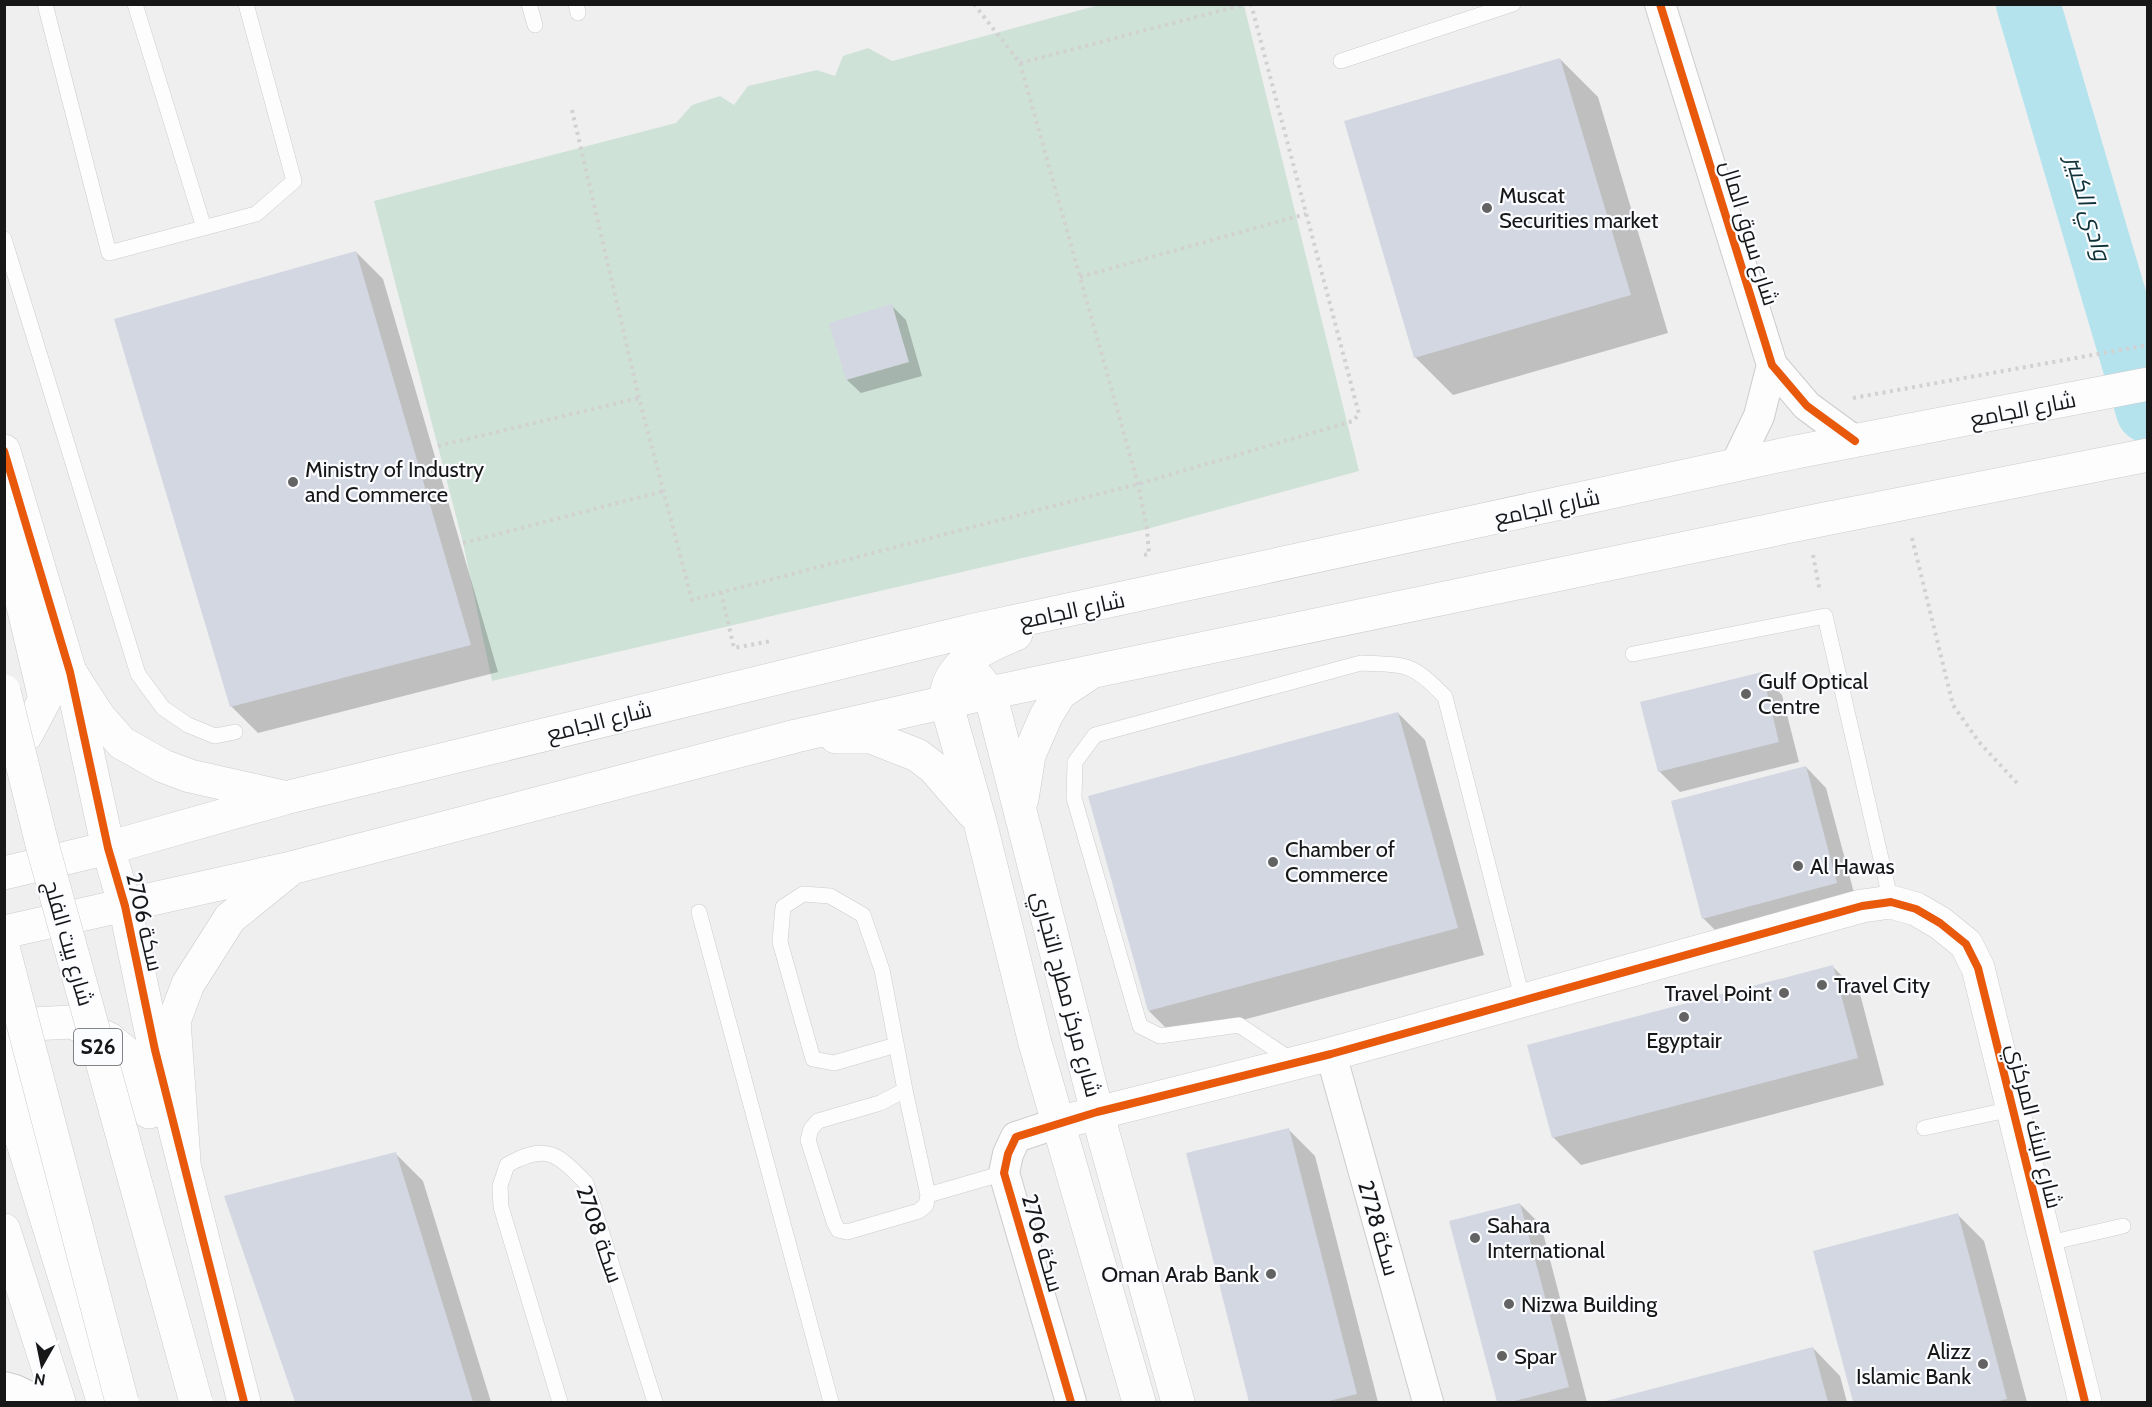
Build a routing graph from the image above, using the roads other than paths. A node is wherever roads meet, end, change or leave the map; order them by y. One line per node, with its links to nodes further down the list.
1 (45, 4): 9 (lane)
2 (135, 4): 9 (lane)
3 (246, 4): 9 (lane)
4 (529, 4): 7 (lane)
5 (1513, 4): 8 (lane)
6 (1660, 4): 11 (street, شارع سوق المال)
7 (535, 25)
8 (1341, 61)
9 (204, 228)
10 (4, 239): 27 (lane)
11 (1772, 364): 13 (street, شارع سوق المال); 15 (street)
12 (2148, 384): 13 (main road, شارع الجامع)
13 (1855, 441): 15 (main road, شارع الجامع)
14 (2148, 455): 23 (main road)
15 (1735, 466): 18 (main road, شارع الجامع)
16 (6, 470): 22 (main road, سكة 2706)
17 (4, 511): 29 (main road)
18 (1052, 614): 19 (main road, شارع الجامع); 21 (main road, شارع مركز مطرح التجاري)
19 (907, 647): 21 (main road, شارع مركز مطرح التجاري); 30 (main road, شارع الجامع)
20 (1633, 654): 36 (lane)
21 (962, 665): 25 (main road, شارع مركز مطرح التجاري); 26 (main road, شارع مركز مطرح التجاري)
22 (70, 672): 30 (main road); 33 (main road, سكة 2706)
23 (1093, 672): 25 (main road); 31 (main road)
24 (4, 691): 64 (main road, شارع بيت الفلج / S26, bridge)
25 (990, 693): 26 (main road); 31 (main road, شارع مركز مطرح التجاري)
26 (946, 702): 28 (main road); 32 (main road, شارع مركز مطرح التجاري)
27 (235, 732)
28 (796, 736): 32 (main road); 34 (main road)
29 (4, 745)
30 (285, 798): 33 (main road, شارع الجامع)
31 (1019, 812): 49 (main road, شارع مركز مطرح التجاري)
32 (980, 822): 50 (main road, شارع مركز مطرح التجاري)
33 (108, 848): 35 (main road, شارع الجامع); 37 (main road, سكة 2706)
34 (291, 868): 37 (main road); 52 (main road)
35 (4, 873)
36 (1891, 902): 41 (main road); 48 (main road, شارع البنك المركزي)
37 (125, 906): 39 (main road); 52 (main road, سكة 2706)
38 (699, 912): 68 (lane)
39 (4, 932)
40 (4, 951): 63 (main road, bridge)
41 (1523, 1001): 43 (main road); 44 (lane)
42 (896, 1045): 42 (lane); 47 (lane)
43 (1331, 1054): 44 (main road); 72 (street, سكة 2728)
44 (1296, 1063): 49 (main road)
45 (4, 1074): 58 (main road)
46 (4, 1082): 62 (main road)
47 (905, 1090): 54 (lane); 54 (lane)
48 (2012, 1109): 51 (lane); 57 (main road, شارع البنك المركزي)
49 (1097, 1112): 50 (main road); 71 (main road, شارع مركز مطرح التجاري)
50 (1058, 1123): 53 (street, سكة 2706); 70 (main road, شارع مركز مطرح التجاري)
51 (1924, 1128)
52 (184, 1161): 58 (main road, سكة 2706)
53 (1004, 1173): 54 (lane); 69 (street, سكة 2706)
54 (928, 1195)
55 (2123, 1226): 57 (lane)
56 (5, 1231): 61 (main road)
57 (2045, 1244): 73 (main road, شارع البنك المركزي)
58 (207, 1253): 65 (main road, سكة 2706)
59 (4, 1387): 60 (street)
60 (40, 1402)
61 (60, 1402)
62 (102, 1402)
63 (122, 1402)
64 (196, 1402)
65 (244, 1402)
66 (560, 1402): 67 (lane, سكة 2708)
67 (654, 1402)
68 (831, 1402)
69 (1071, 1402)
70 (1139, 1402)
71 (1178, 1402)
72 (1428, 1402)
73 (2085, 1402)

